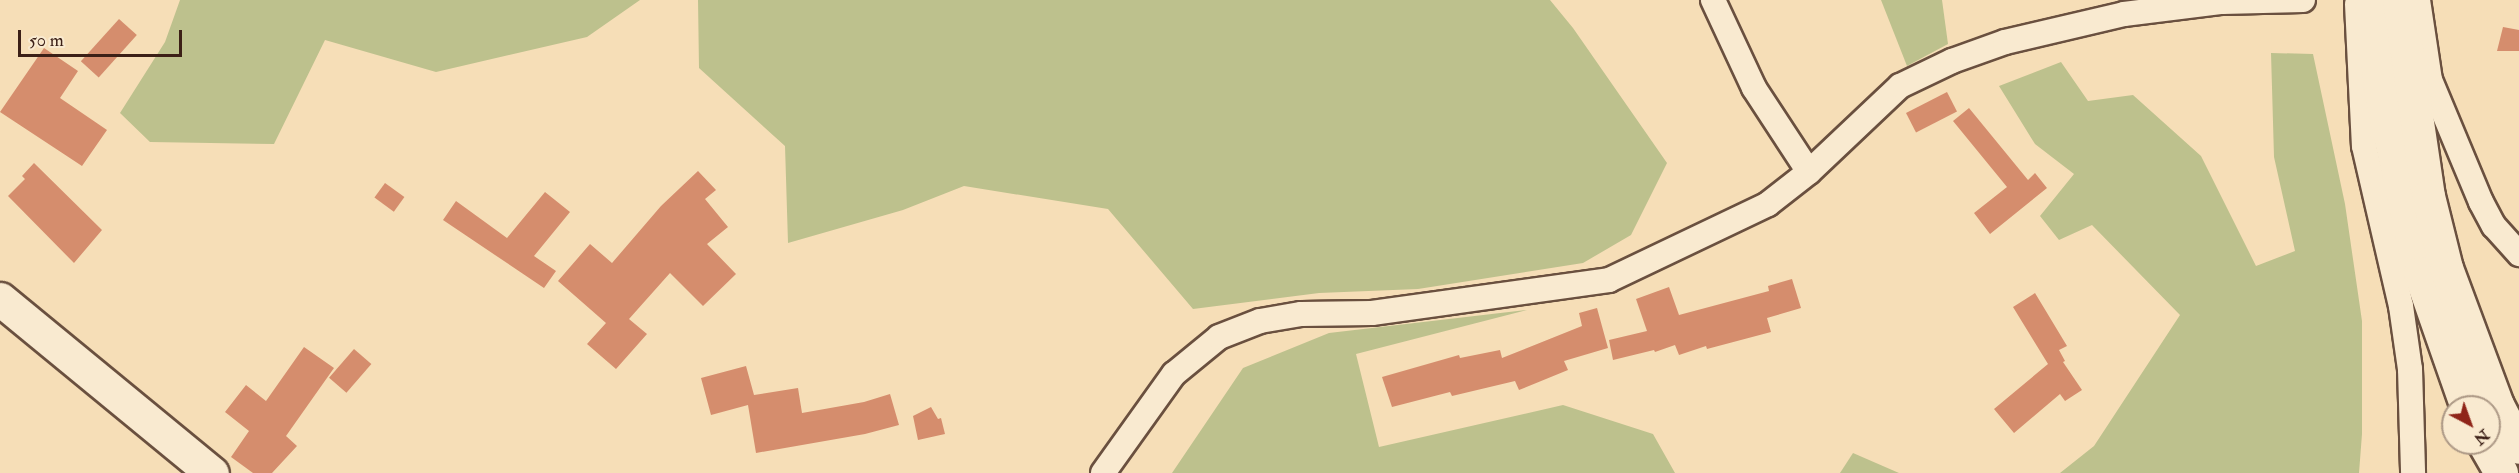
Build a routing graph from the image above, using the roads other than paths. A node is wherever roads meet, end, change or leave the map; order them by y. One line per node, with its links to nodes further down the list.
1 (1713, 0): 8 (street)
2 (2303, 0): 7 (street)
3 (2357, 0): 16 (street)
4 (2371, 0): 11 (street)
5 (2400, 0): 12 (street)
6 (2418, 0): 9 (street)
7 (2222, 1): 8 (street)
8 (1809, 172): 15 (street)
9 (2519, 254)
10 (0, 299): 14 (street)
11 (2463, 395)
12 (2519, 447)
13 (2491, 455): 17 (street)
14 (212, 473)
15 (1103, 473)
16 (2414, 473)
17 (2501, 473)

